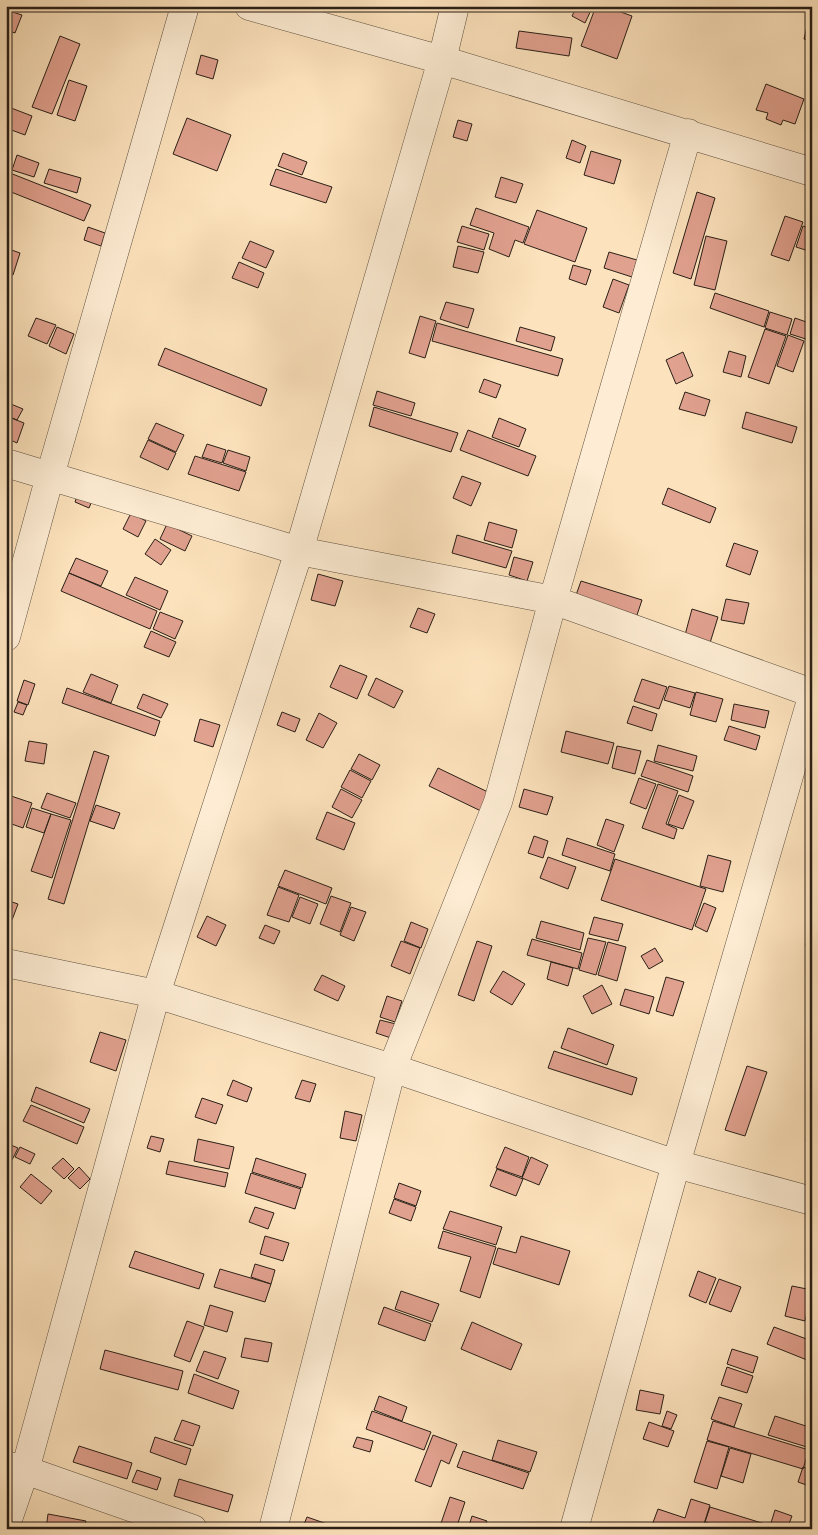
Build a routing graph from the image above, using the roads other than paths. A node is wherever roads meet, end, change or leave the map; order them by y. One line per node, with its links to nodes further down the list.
1 (185, 6): 8 (street)
2 (249, 6): 4 (street)
3 (455, 6): 4 (street)
4 (442, 60): 5 (street); 9 (street)
5 (688, 133): 6 (street); 10 (street)
6 (812, 172)
7 (6, 463): 8 (street)
8 (50, 476): 9 (street); 11 (street)
9 (299, 550): 10 (street); 15 (street)
10 (553, 600): 12 (street); 16 (street)
11 (6, 637)
12 (812, 693)
13 (812, 697): 17 (street)
14 (6, 963): 15 (street)
15 (156, 994): 16 (street); 19 (street)
16 (392, 1068): 17 (street); 22 (street)
17 (676, 1164): 18 (street); 23 (street)
18 (812, 1201)
19 (16, 1467): 20 (street); 21 (street)
20 (6, 1526)
21 (193, 1529)
22 (273, 1529)
23 (574, 1529)

